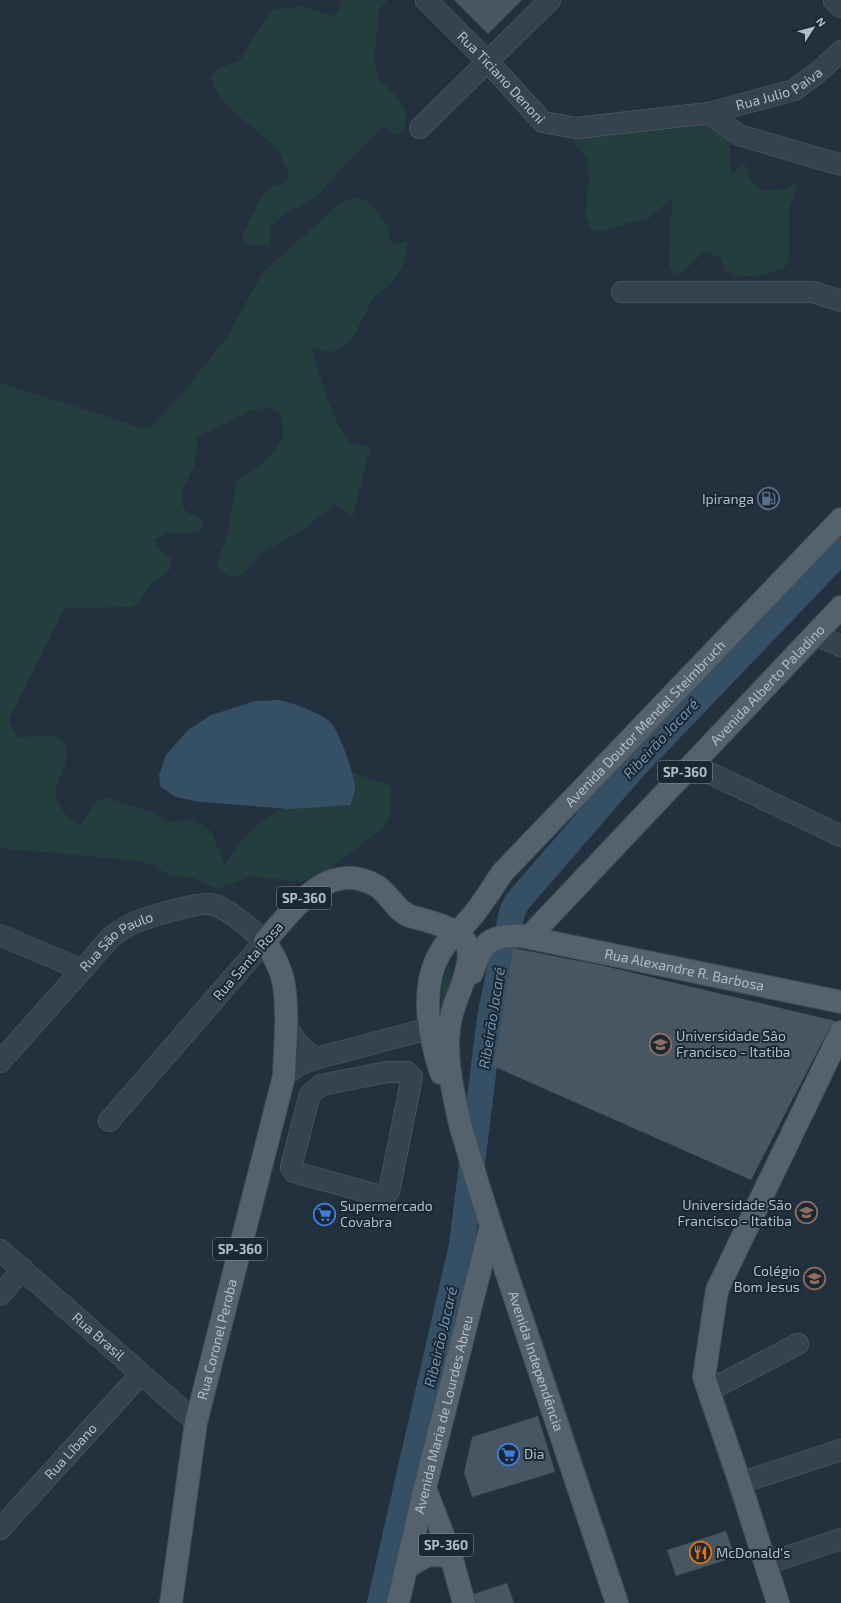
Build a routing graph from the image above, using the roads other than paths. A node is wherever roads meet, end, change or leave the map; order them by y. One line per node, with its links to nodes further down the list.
1 (426, 0): 6 (street, Rua Ticiano Denoni)
2 (550, 0): 6 (street)
3 (834, 0): 4 (street)
4 (841, 7)
5 (841, 51): 7 (street, Rua Julio Paiva)
6 (487, 61): 7 (street, Rua Ticiano Denoni); 8 (street)
7 (709, 113): 9 (street)
8 (420, 128)
9 (841, 165)
10 (622, 292): 11 (street)
11 (841, 302)
12 (841, 519): 18 (main road, Avenida Doutor Mendel Steimbruch)
13 (841, 607): 14 (main road, Avenida Alberto Paladino / SP-360)
14 (816, 635): 15 (street); 16 (main road, Avenida Alberto Paladino / SP-360)
15 (841, 646)
16 (693, 765): 17 (street); 20 (main road, Avenida Alberto Paladino / SP-360)
17 (841, 836)
18 (456, 933): 22 (main road, Rua Santa Rosa / SP-360); 25 (main road, Avenida Independência); 27 (main road, Avenida Independência)
19 (0, 935): 23 (street)
20 (525, 936): 21 (main road, Rua Alexandre R. Barbosa); 24 (main road, Rua Alexandre R. Barbosa)
21 (494, 940): 25 (main road, Avenida Independência)
22 (265, 941): 23 (street, Rua São Paulo); 26 (main road, Rua Coronel Peroba / SP-360); 35 (street, Rua Santa Rosa)
23 (82, 970): 31 (street, Rua São Paulo)
24 (841, 1002)
25 (457, 1011): 27 (street); 34 (main road, Avenida Independência)
26 (286, 1026): 30 (street); 33 (main road, Rua Coronel Peroba / SP-360)
27 (429, 1026): 29 (street); 34 (main road, Avenida Independência)
28 (841, 1032): 42 (main road)
29 (393, 1039): 30 (street); 32 (street)
30 (314, 1059): 33 (street)
31 (0, 1062)
32 (387, 1072): 32 (street)
33 (284, 1076): 43 (main road, Rua Coronel Peroba / SP-360)
34 (458, 1118): 36 (main road, Avenida Independência)
35 (109, 1121)
36 (491, 1226): 46 (main road, Avenida Maria de Lourdes Abreu / SP-360); 55 (main road, Avenida Independência)
37 (0, 1250): 38 (street, Rua Brasil)
38 (23, 1269): 39 (street); 41 (street, Rua Brasil)
39 (0, 1295)
40 (798, 1344): 42 (street)
41 (141, 1374): 43 (street, Rua Brasil); 47 (street, Rua Líbano)
42 (708, 1391): 45 (main road)
43 (196, 1422): 52 (main road, Rua Coronel Peroba / SP-360)
44 (841, 1450): 45 (street)
45 (740, 1483): 50 (main road)
46 (425, 1488): 49 (main road, SP-360); 51 (main road, Avenida Maria de Lourdes Abreu / SP-360)
47 (0, 1529)
48 (841, 1540): 50 (street)
49 (450, 1556): 51 (main road, SP-360); 54 (main road, SP-360)
50 (766, 1564): 56 (main road)
51 (407, 1567): 53 (main road, Avenida Maria de Lourdes Abreu / SP-360)
52 (171, 1603)
53 (398, 1603)
54 (464, 1603)
55 (617, 1603)
56 (778, 1603)

